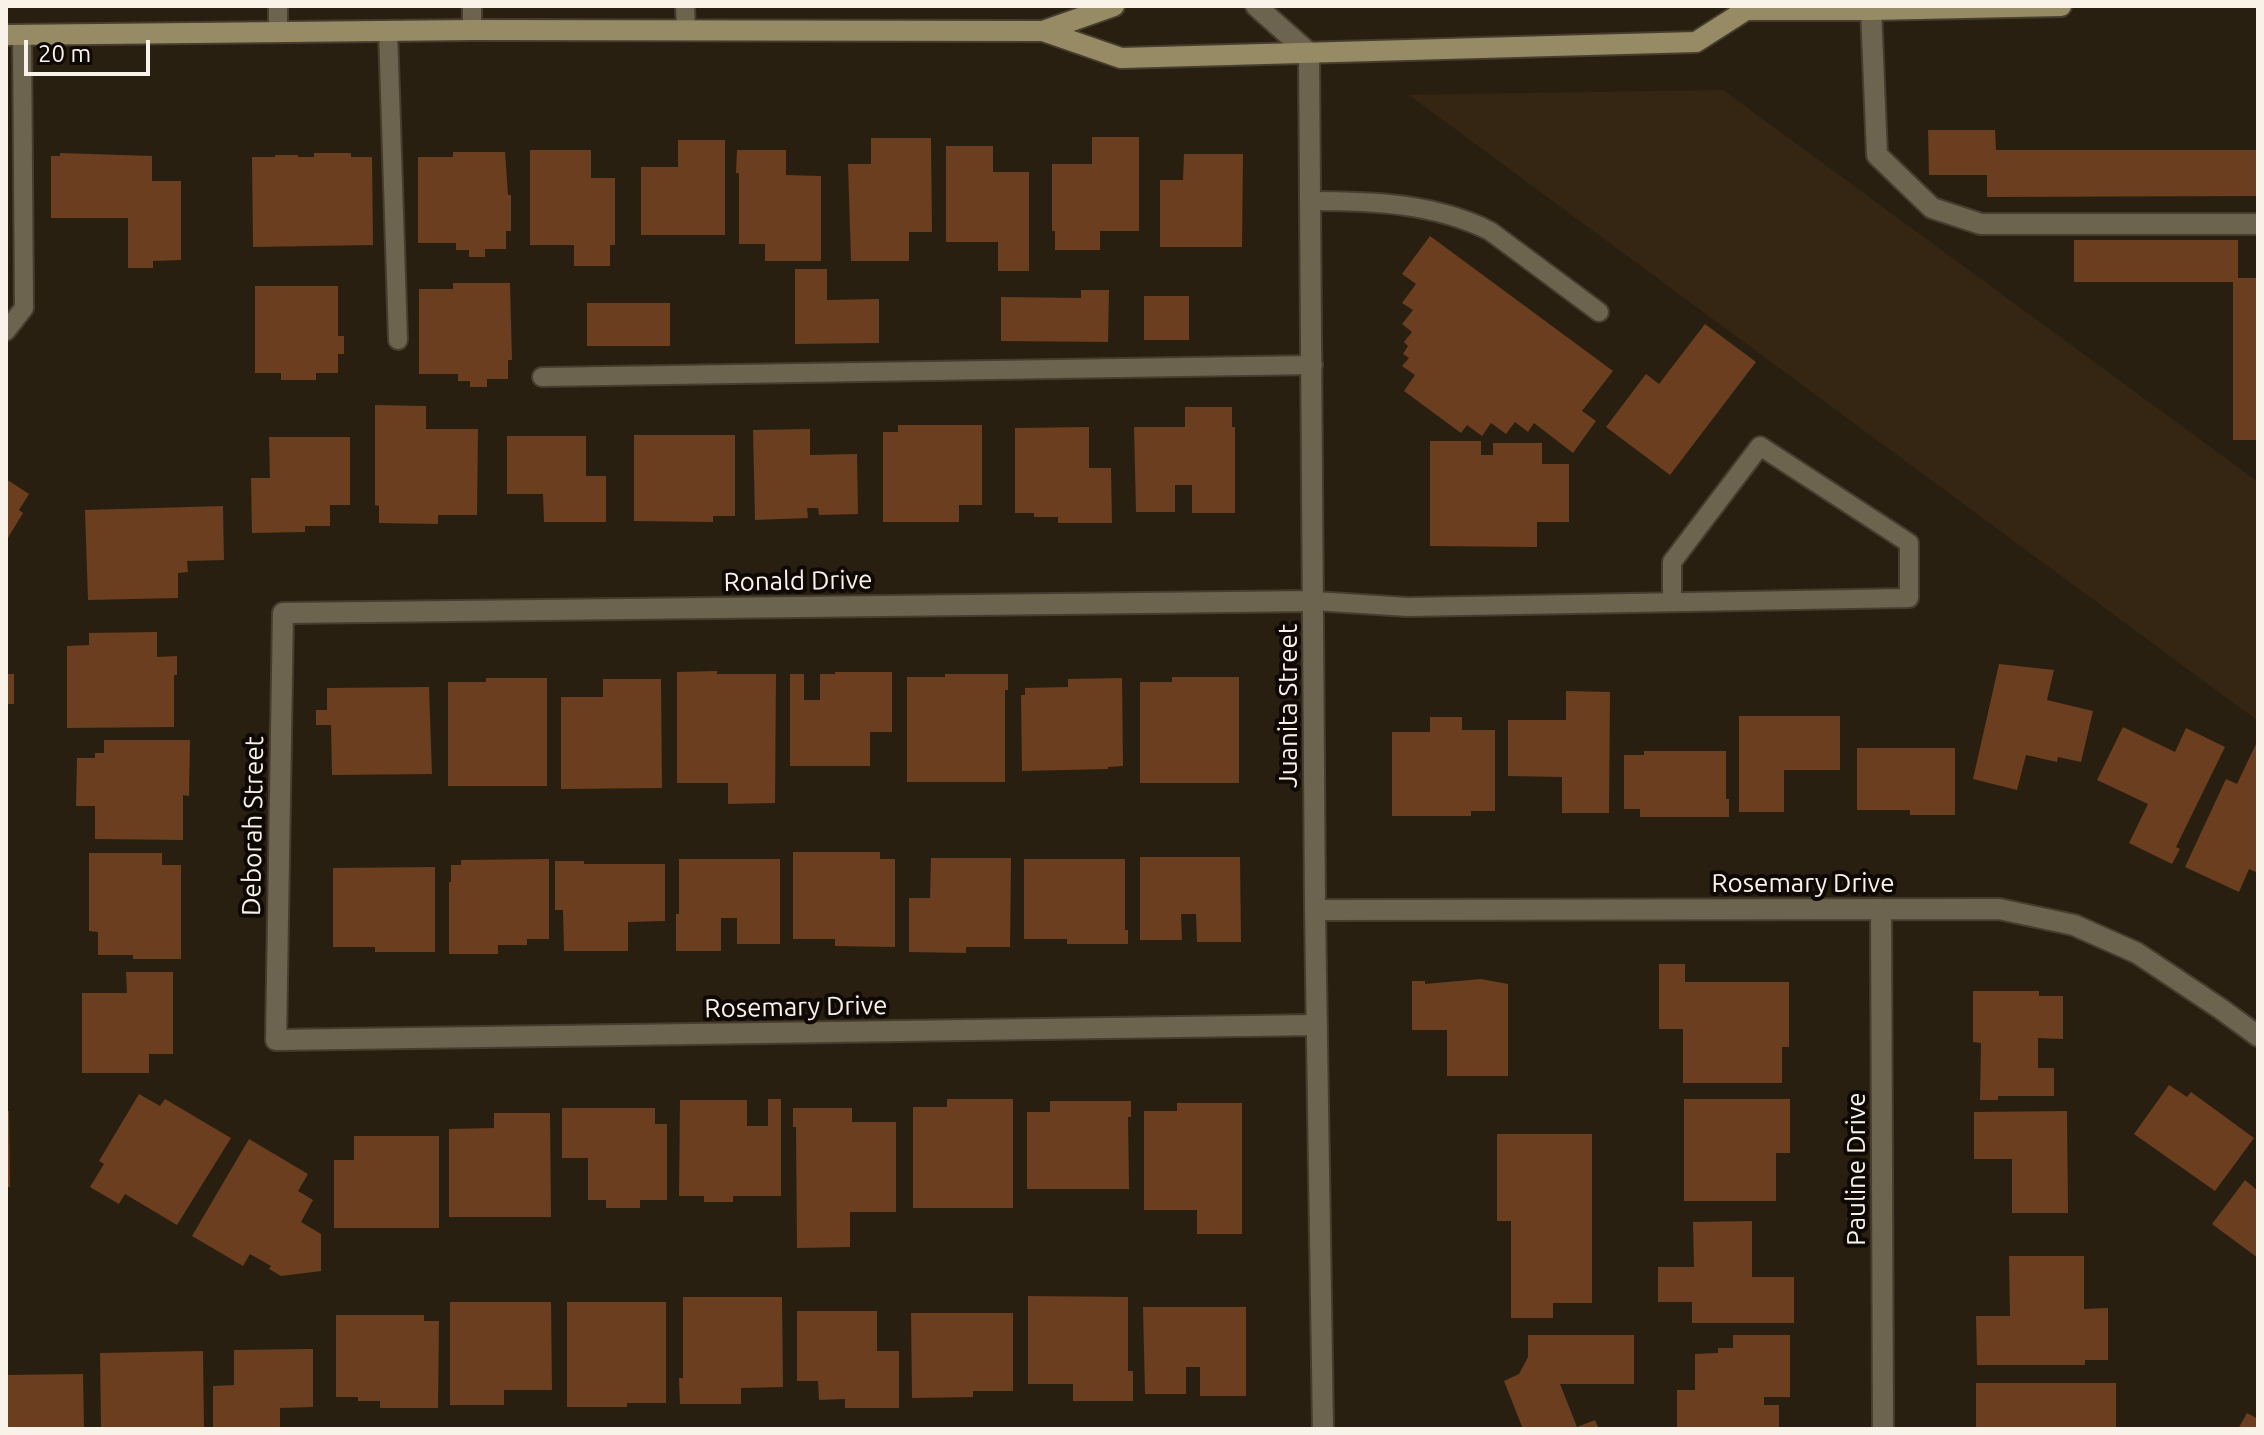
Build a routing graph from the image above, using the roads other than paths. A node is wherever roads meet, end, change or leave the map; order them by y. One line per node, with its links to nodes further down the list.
1 (278, 6): 13 (lane)
2 (472, 6): 10 (lane)
3 (685, 6): 11 (lane)
4 (1114, 6): 12 (main road)
5 (1256, 6): 15 (street)
6 (2061, 6): 8 (main road)
7 (1743, 8): 8 (main road); 15 (main road)
8 (1871, 10): 17 (street)
9 (388, 30): 10 (main road); 13 (main road); 20 (lane)
10 (472, 30): 11 (main road)
11 (686, 30): 12 (main road)
12 (1043, 31): 15 (main road)
13 (278, 32): 14 (main road)
14 (14, 35): 19 (lane)
15 (1309, 53): 16 (street, Juanita Street)
16 (1311, 201): 18 (lane); 21 (street, Juanita Street)
17 (2258, 224)
18 (1599, 312)
19 (6, 331)
20 (398, 340)
21 (1313, 365): 22 (lane); 23 (street, Juanita Street)
22 (542, 377)
23 (1314, 601): 24 (lane); 25 (street, Ronald Drive); 27 (street, Juanita Street)
24 (1672, 602): 24 (lane)
25 (283, 613): 30 (street, Deborah Street)
26 (1881, 909): 27 (street, Rosemary Drive); 29 (street, Rosemary Drive); 32 (street, Pauline Drive)
27 (1315, 910): 28 (street, Juanita Street)
28 (1317, 1025): 30 (street, Rosemary Drive); 31 (street, Juanita Street)
29 (2258, 1036)
30 (276, 1040)
31 (1323, 1429)
32 (1883, 1429)

